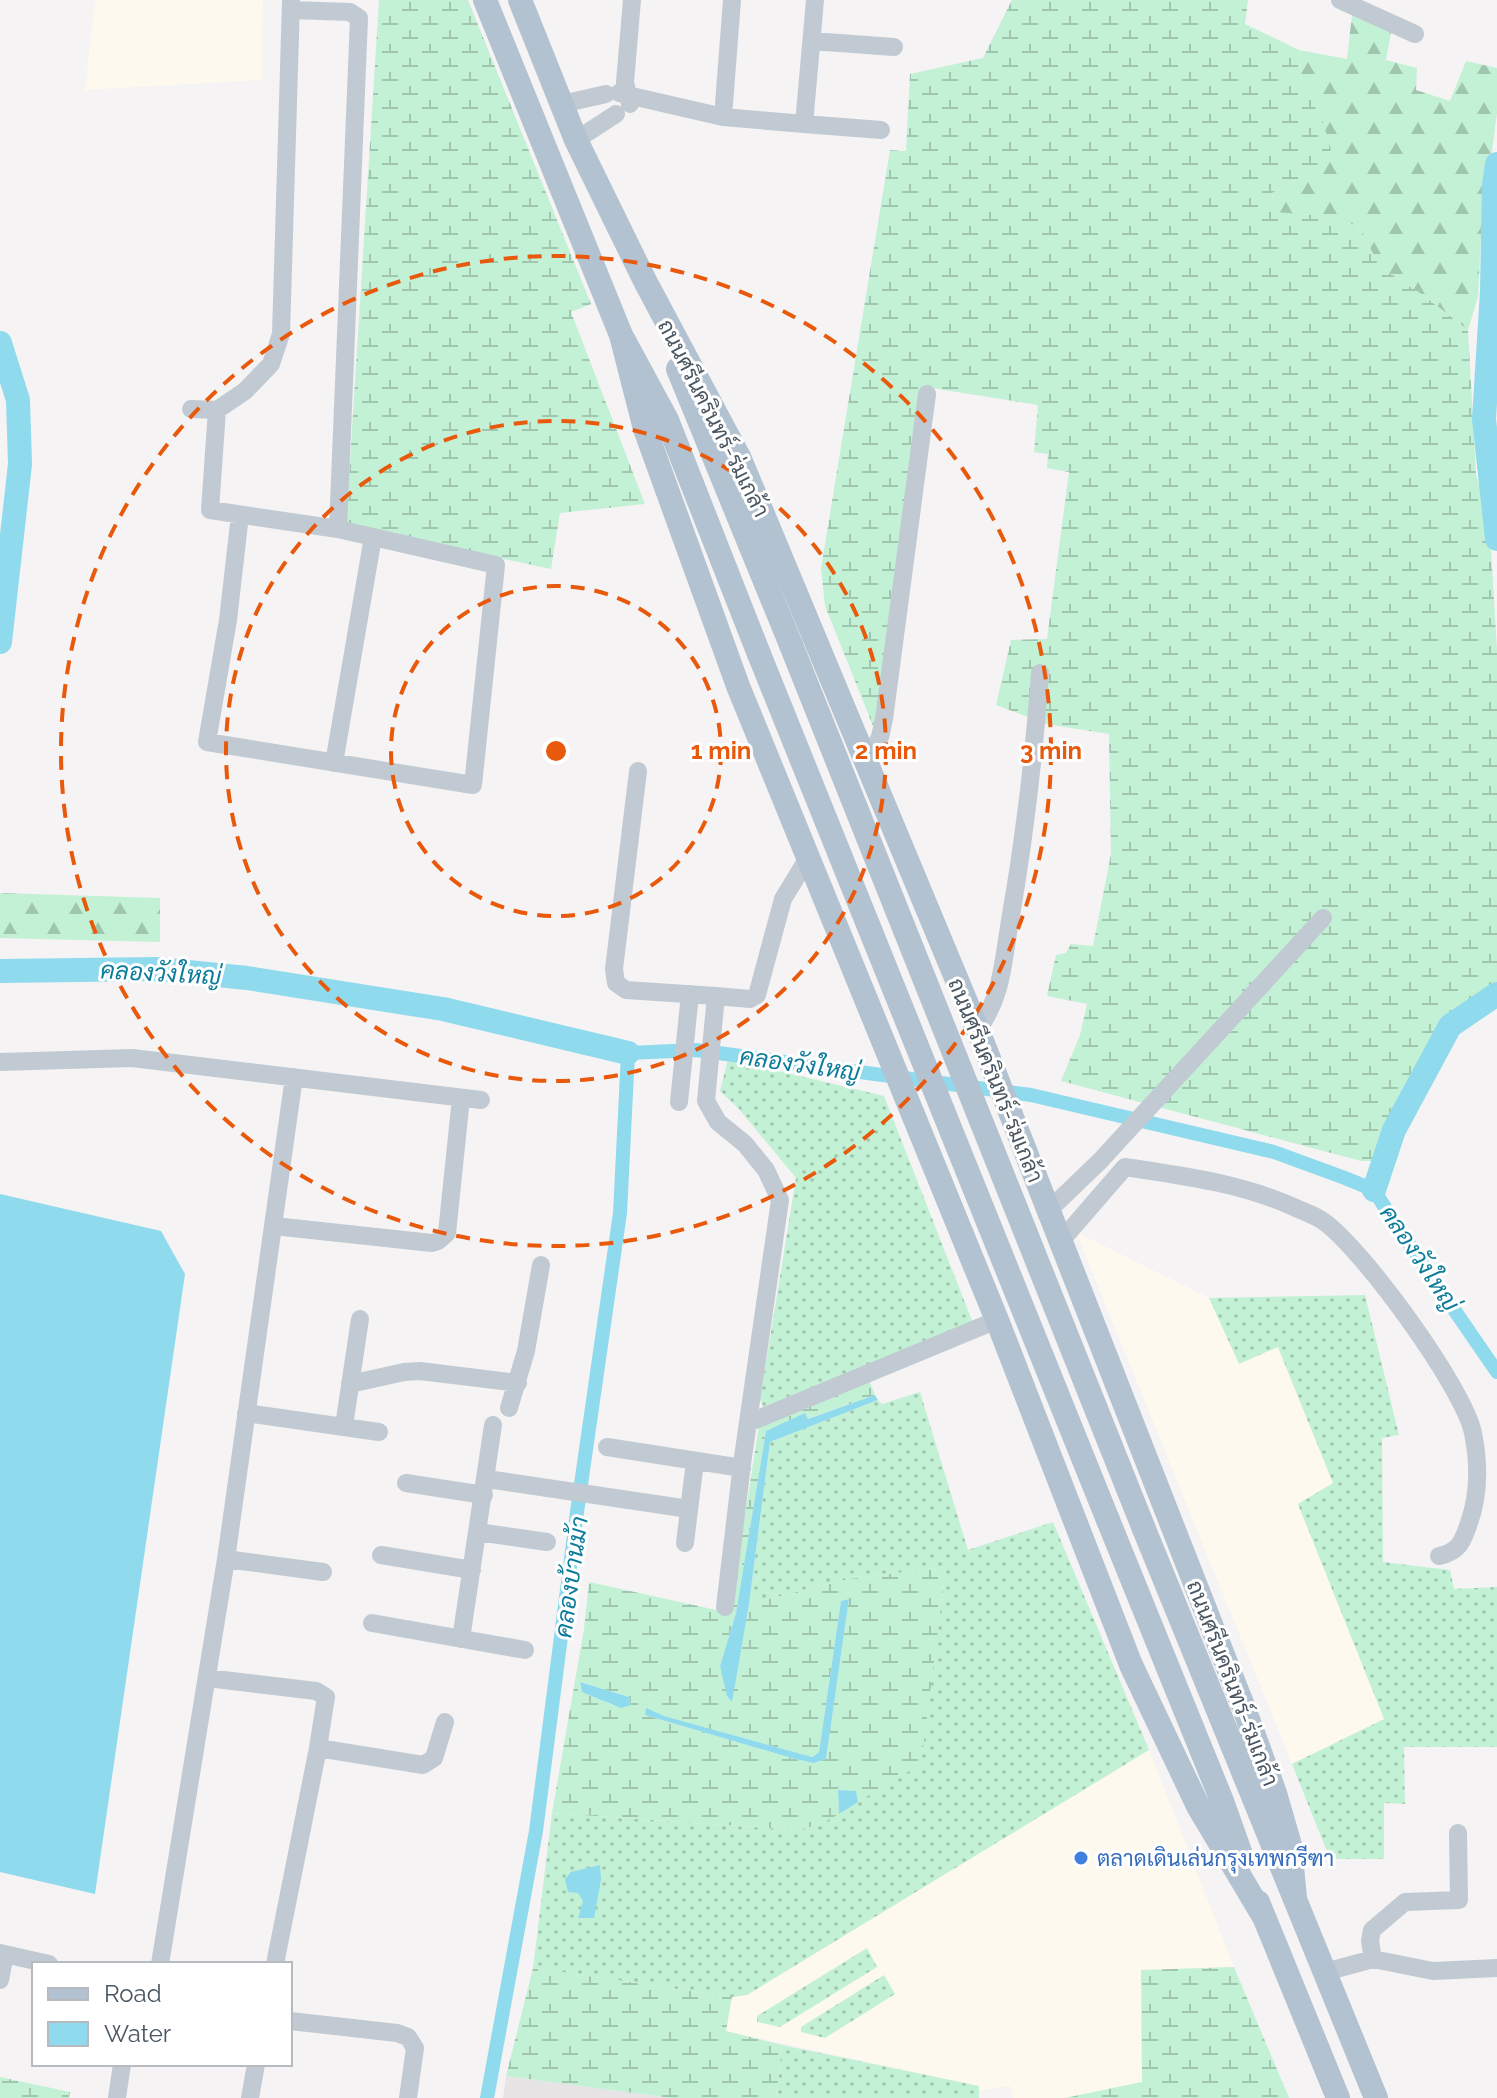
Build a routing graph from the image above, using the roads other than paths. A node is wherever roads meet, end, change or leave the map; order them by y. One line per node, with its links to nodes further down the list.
1 (485, 0): 18 (main road, ถนนศรีนครินทร์-ร่มเกล้า)
2 (520, 0): 12 (main road, ถนนศรีนครินทร์-ร่มเกล้า)
3 (632, 0): 11 (street)
4 (732, 0): 13 (street)
5 (815, 0): 9 (street)
6 (1340, 0): 8 (street)
7 (291, 5): 21 (street); 23 (street)
8 (1415, 34)
9 (812, 41): 10 (street); 14 (street)
10 (894, 47)
11 (624, 102): 12 (street); 13 (street); 16 (street)
12 (562, 104): 16 (main road, ถนนศรีนครินทร์-ร่มเกล้า)
13 (723, 117): 14 (street)
14 (804, 124): 15 (street)
15 (881, 130)
16 (576, 140): 17 (main road, ถนนศรีนครินทร์-ร่มเกล้า)
17 (645, 281): 26 (main road, ถนนศรีนครินทร์-ร่มเกล้า); 78 (main road, ถนนศรีนครินทร์-ร่มเกล้า, bridge)
18 (621, 335): 29 (main road, ถนนศรีนครินทร์-ร่มเกล้า); 79 (main road, ถนนศรีนครินทร์-ร่มเกล้า, bridge)
19 (927, 394): 26 (street)
20 (191, 409): 21 (street)
21 (217, 410): 22 (street)
22 (240, 515): 23 (street); 27 (street)
23 (338, 529): 24 (street)
24 (373, 537): 27 (street); 27 (street)
25 (1040, 673): 35 (street)
26 (867, 761): 30 (main road, ถนนศรีนครินทร์-ร่มเกล้า)
27 (334, 763)
28 (638, 771): 33 (street)
29 (808, 858): 32 (main road, ถนนศรีนครินทร์-ร่มเกล้า); 34 (street)
30 (927, 912): 32 (main road); 35 (main road, ถนนศรีนครินทร์-ร่มเกล้า)
31 (1323, 918): 41 (street)
32 (846, 948): 44 (main road, ถนนศรีนครินทร์-ร่มเกล้า)
33 (690, 1000): 34 (street); 38 (street)
34 (715, 1001): 52 (street)
35 (978, 1032): 41 (main road, ถนนศรีนครินทร์-ร่มเกล้า)
36 (0, 1062): 37 (street)
37 (294, 1077): 39 (street); 42 (street)
38 (679, 1096)
39 (461, 1098): 40 (street); 42 (street)
40 (481, 1100)
41 (1050, 1214): 43 (main road, ถนนศรีนครินทร์-ร่มเกล้า); 44 (main road)
42 (274, 1226): 51 (street)
43 (1060, 1242): 66 (street); 78 (main road, ถนนศรีนครินทร์-ร่มเกล้า)
44 (973, 1262): 47 (main road, ถนนศรีนครินทร์-ร่มเกล้า)
45 (541, 1265): 48 (street)
46 (360, 1319): 49 (street)
47 (997, 1320): 52 (street); 79 (main road, ถนนศรีนครินทร์-ร่มเกล้า)
48 (518, 1383): 49 (street); 50 (street)
49 (350, 1384): 54 (street)
50 (509, 1408)
51 (246, 1413): 54 (street); 67 (street)
52 (748, 1423): 58 (street)
53 (493, 1425): 60 (street)
54 (344, 1426): 55 (street)
55 (379, 1432)
56 (607, 1447): 57 (street)
57 (695, 1461): 58 (street); 61 (street)
58 (742, 1468): 70 (street)
59 (406, 1483): 60 (street)
60 (486, 1487): 61 (street); 62 (street)
61 (689, 1509): 64 (street)
62 (478, 1532): 63 (street); 68 (street)
63 (547, 1542)
64 (685, 1543)
65 (381, 1555): 68 (street)
66 (1439, 1556)
67 (226, 1559): 69 (street); 74 (street)
68 (472, 1570): 72 (street)
69 (323, 1572)
70 (725, 1607)
71 (372, 1623): 72 (street)
72 (461, 1639): 73 (street)
73 (525, 1650)
74 (207, 1678): 76 (street); 83 (street)
75 (445, 1722): 76 (street)
76 (318, 1748): 84 (street)
77 (1458, 1833): 81 (street)
78 (1295, 1898): 86 (main road, ถนนศรีนครินทร์-ร่มเกล้า)
79 (1264, 1917): 94 (main road, ถนนศรีนครินทร์-ร่มเกล้า)
80 (2, 1953): 82 (street); 87 (street)
81 (1373, 1959): 85 (street); 86 (street)
82 (40, 1962)
83 (160, 1962)
84 (275, 1962)
85 (1497, 1968)
86 (1325, 1972): 95 (main road, ถนนศรีนครินทร์-ร่มเกล้า)
87 (0, 1980)
88 (292, 2021): 93 (street)
89 (122, 2066): 91 (street)
90 (256, 2066): 92 (street)
91 (117, 2098)
92 (250, 2098)
93 (408, 2098)
94 (1338, 2098)
95 (1376, 2098)

